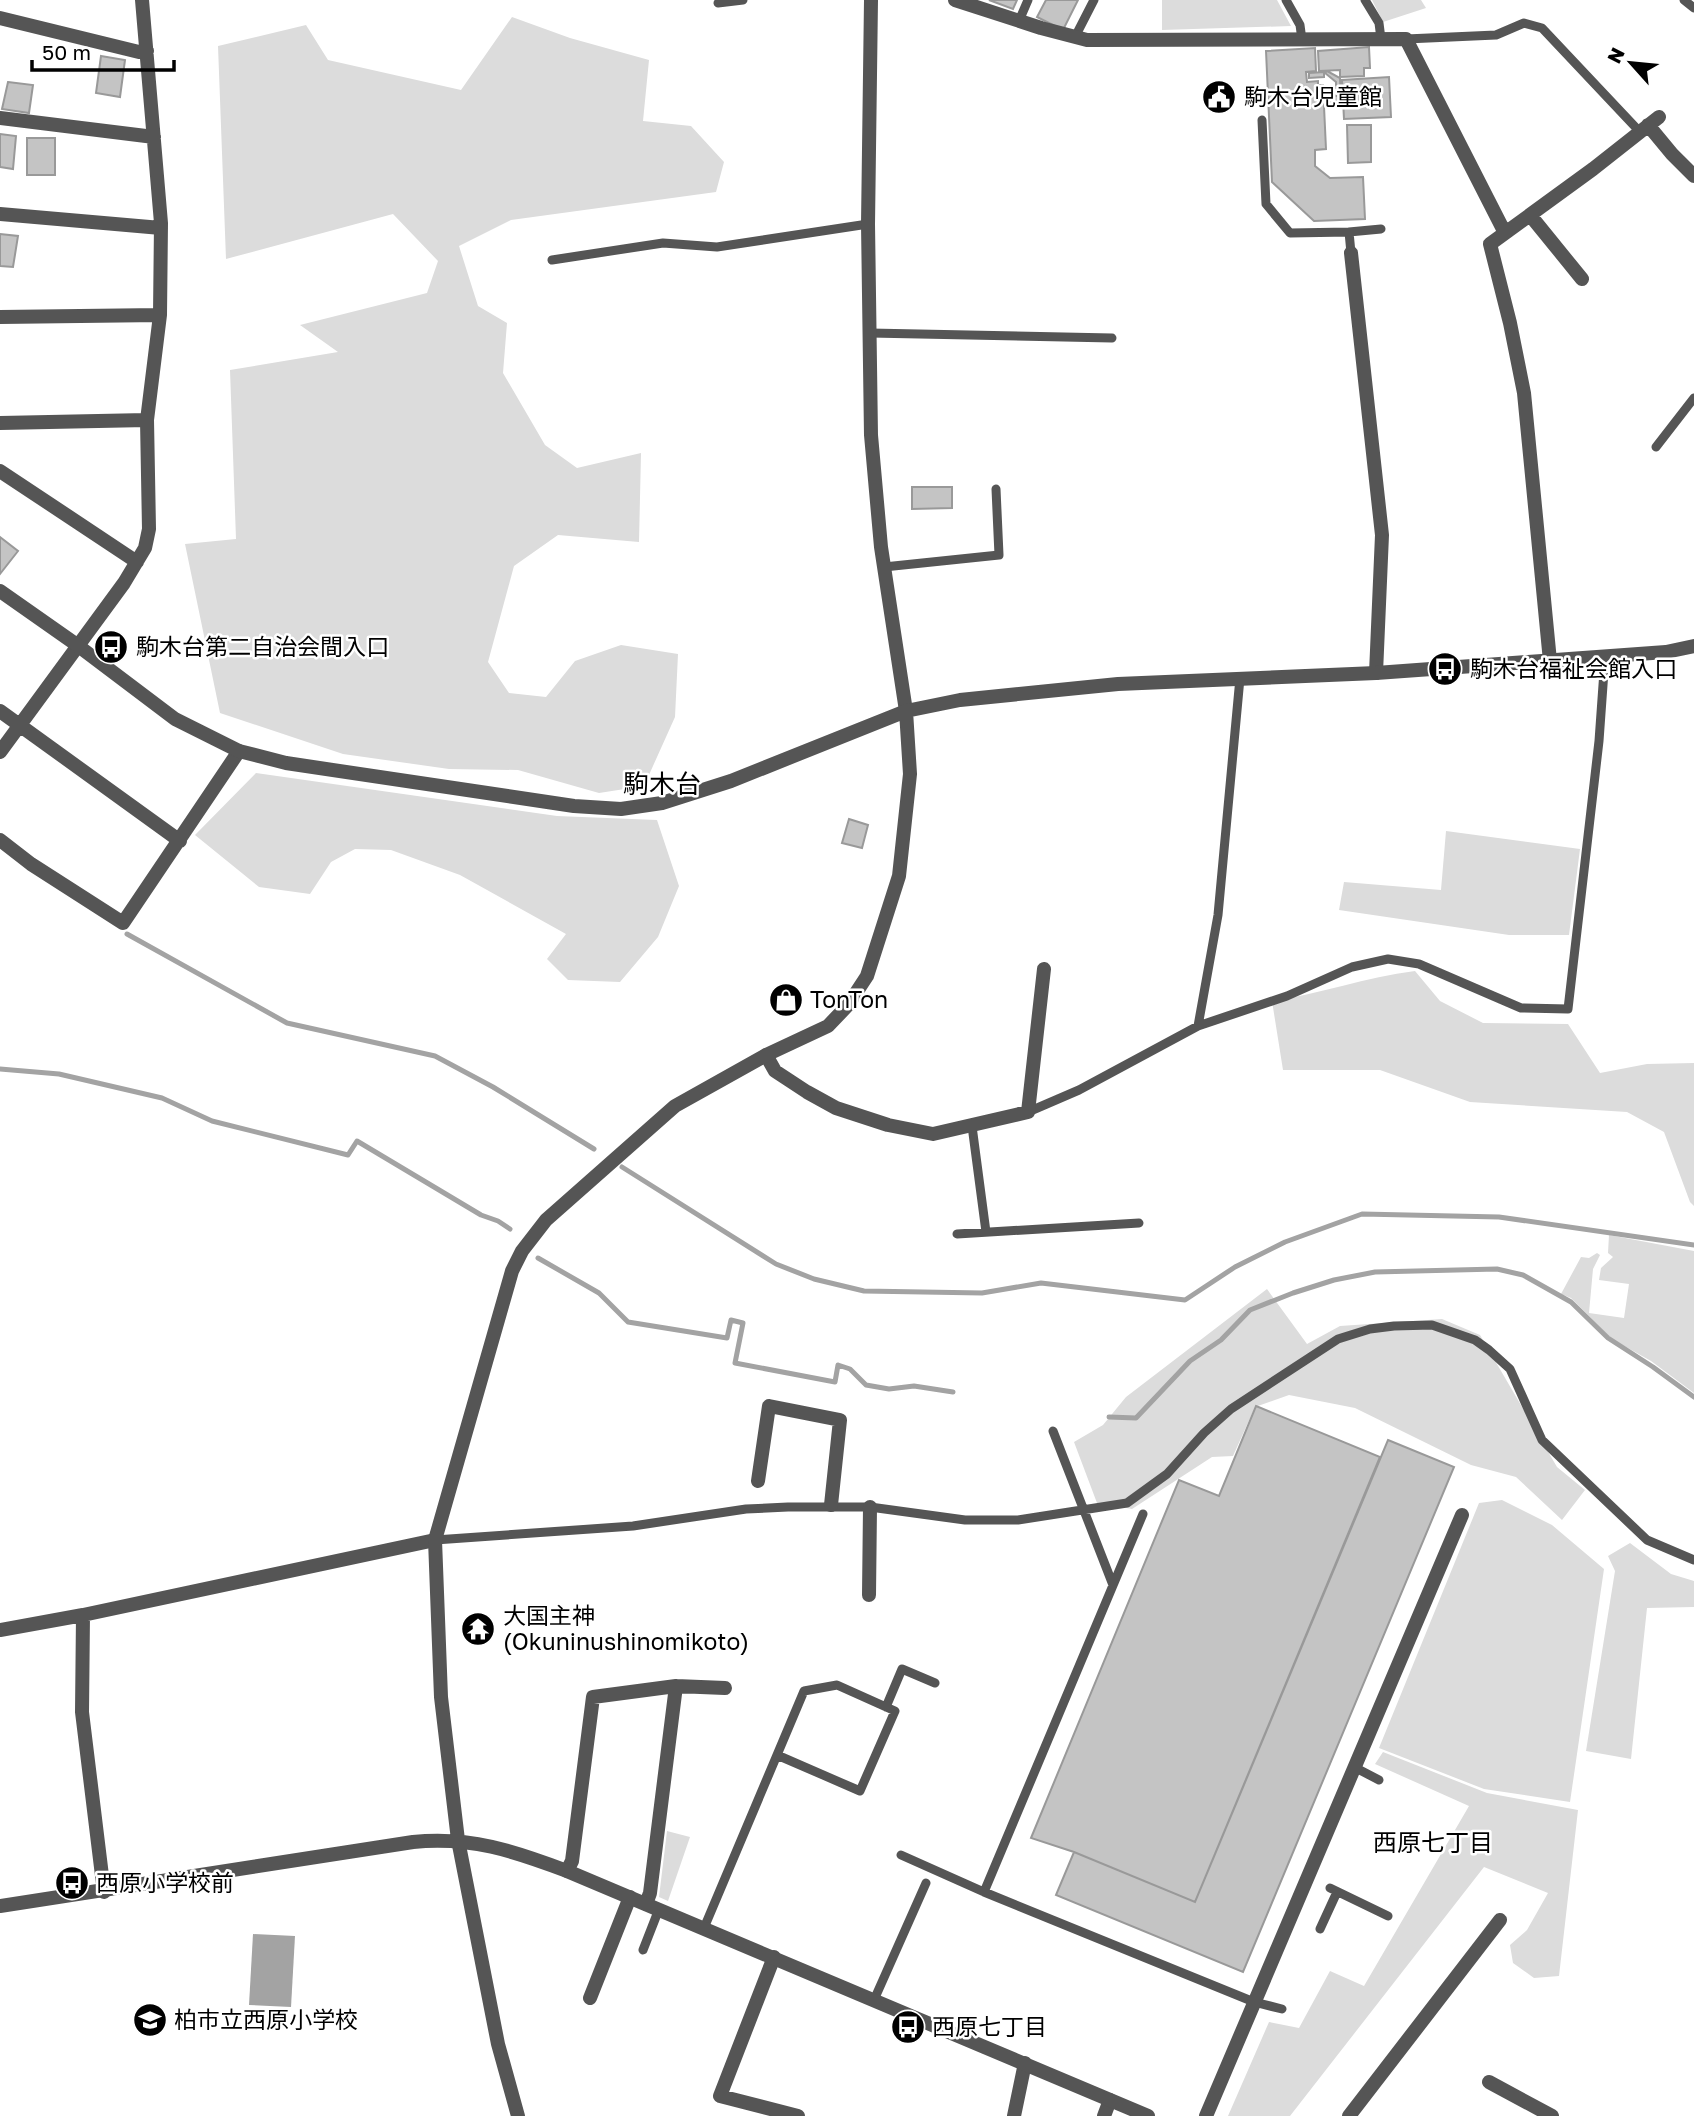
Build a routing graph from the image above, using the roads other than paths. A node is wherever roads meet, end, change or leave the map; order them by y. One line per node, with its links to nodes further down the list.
1 (142, 0): 18 (street)
2 (743, 0): 10 (lane)
3 (871, 0): 26 (street)
4 (955, 0): 13 (street)
5 (1028, 0): 13 (lane)
6 (1094, 0): 14 (lane)
7 (1286, 0): 17 (lane)
8 (1365, 0): 15 (lane)
9 (1684, 0): 11 (lane)
10 (718, 3)
11 (1694, 8)
12 (0, 18): 18 (street)
13 (1019, 21): 14 (street)
14 (1075, 37): 17 (street)
15 (1381, 39): 16 (street); 17 (street)
16 (1406, 39): 21 (lane); 30 (street)
17 (1302, 40)
18 (147, 51): 22 (street)
19 (0, 118): 22 (street)
20 (1262, 120): 29 (lane)
21 (1649, 125): 23 (street); 25 (street)
22 (154, 137): 27 (street)
23 (1694, 176)
24 (0, 214): 27 (street)
25 (1530, 215): 30 (street); 33 (street)
26 (868, 224): 32 (lane); 36 (street)
27 (161, 228): 34 (street)
28 (1381, 229): 29 (lane)
29 (1349, 232): 31 (lane)
30 (1505, 233): 50 (street)
31 (1351, 253): 51 (street)
32 (552, 260)
33 (1582, 279)
34 (160, 315): 35 (street); 39 (street)
35 (0, 317)
36 (870, 333): 37 (lane); 45 (street)
37 (1112, 338)
38 (1694, 398): 41 (lane)
39 (147, 420): 40 (street); 44 (street)
40 (0, 423)
41 (1656, 447)
42 (0, 471): 44 (street)
43 (996, 489): 45 (lane)
44 (137, 562): 47 (street)
45 (884, 567): 54 (street)
46 (0, 591): 47 (street)
47 (77, 645): 55 (street); 56 (street)
48 (1694, 646): 49 (street)
49 (1605, 657): 50 (street); 61 (lane)
50 (1550, 662): 51 (street)
51 (1376, 673): 52 (street)
52 (1240, 678): 54 (street); 61 (lane)
53 (0, 711): 55 (street)
54 (906, 711): 56 (street); 62 (street)
55 (20, 726): 57 (street); 59 (street)
56 (239, 751): 59 (street)
57 (0, 752)
58 (0, 840): 59 (street)
59 (180, 841)
60 (1044, 970): 63 (street)
61 (1198, 1026): 63 (lane)
62 (766, 1055): 64 (street); 75 (street)
63 (1028, 1112): 64 (street)
64 (972, 1126): 66 (lane)
65 (1139, 1223): 66 (lane)
66 (986, 1233): 67 (lane)
67 (957, 1234)
68 (1053, 1431): 72 (lane)
69 (758, 1481): 70 (street)
70 (831, 1505): 71 (lane); 75 (lane)
71 (870, 1507): 72 (lane); 78 (street)
72 (1085, 1509): 76 (lane); 77 (lane)
73 (1143, 1514): 77 (lane)
74 (1462, 1515): 86 (street)
75 (435, 1540): 79 (street); 88 (street)
76 (1694, 1560)
77 (1113, 1585): 93 (lane)
78 (869, 1595)
79 (83, 1615): 80 (street); 92 (street)
80 (0, 1630)
81 (934, 1683): 84 (lane)
82 (676, 1686): 83 (street); 90 (street); 96 (street)
83 (725, 1688)
84 (886, 1707): 85 (lane); 85 (lane)
85 (778, 1755): 99 (lane)
86 (1354, 1767): 87 (lane); 105 (street)
87 (1379, 1780)
88 (457, 1840): 90 (street); 92 (street); 110 (street)
89 (901, 1855): 93 (lane)
90 (567, 1871): 94 (street)
91 (926, 1882): 104 (lane)
92 (104, 1892): 95 (street)
93 (984, 1892): 105 (lane)
94 (630, 1897): 96 (street); 103 (street)
95 (0, 1906)
96 (652, 1906): 99 (street); 101 (lane)
97 (1388, 1916): 100 (lane)
98 (1500, 1920): 116 (street)
99 (704, 1928): 102 (street)
100 (1320, 1928)
101 (643, 1950)
102 (774, 1957): 104 (street); 111 (street)
103 (590, 1998)
104 (874, 2000): 107 (street)
105 (1254, 2002): 106 (lane); 115 (street)
106 (1282, 2009)
107 (1025, 2063): 109 (street); 112 (street)
108 (1489, 2082): 117 (street)
109 (1110, 2100): 113 (street); 114 (street)
110 (518, 2116)
111 (798, 2116)
112 (1014, 2116)
113 (1104, 2116)
114 (1148, 2116)
115 (1206, 2116)
116 (1349, 2116)
117 (1552, 2116)

